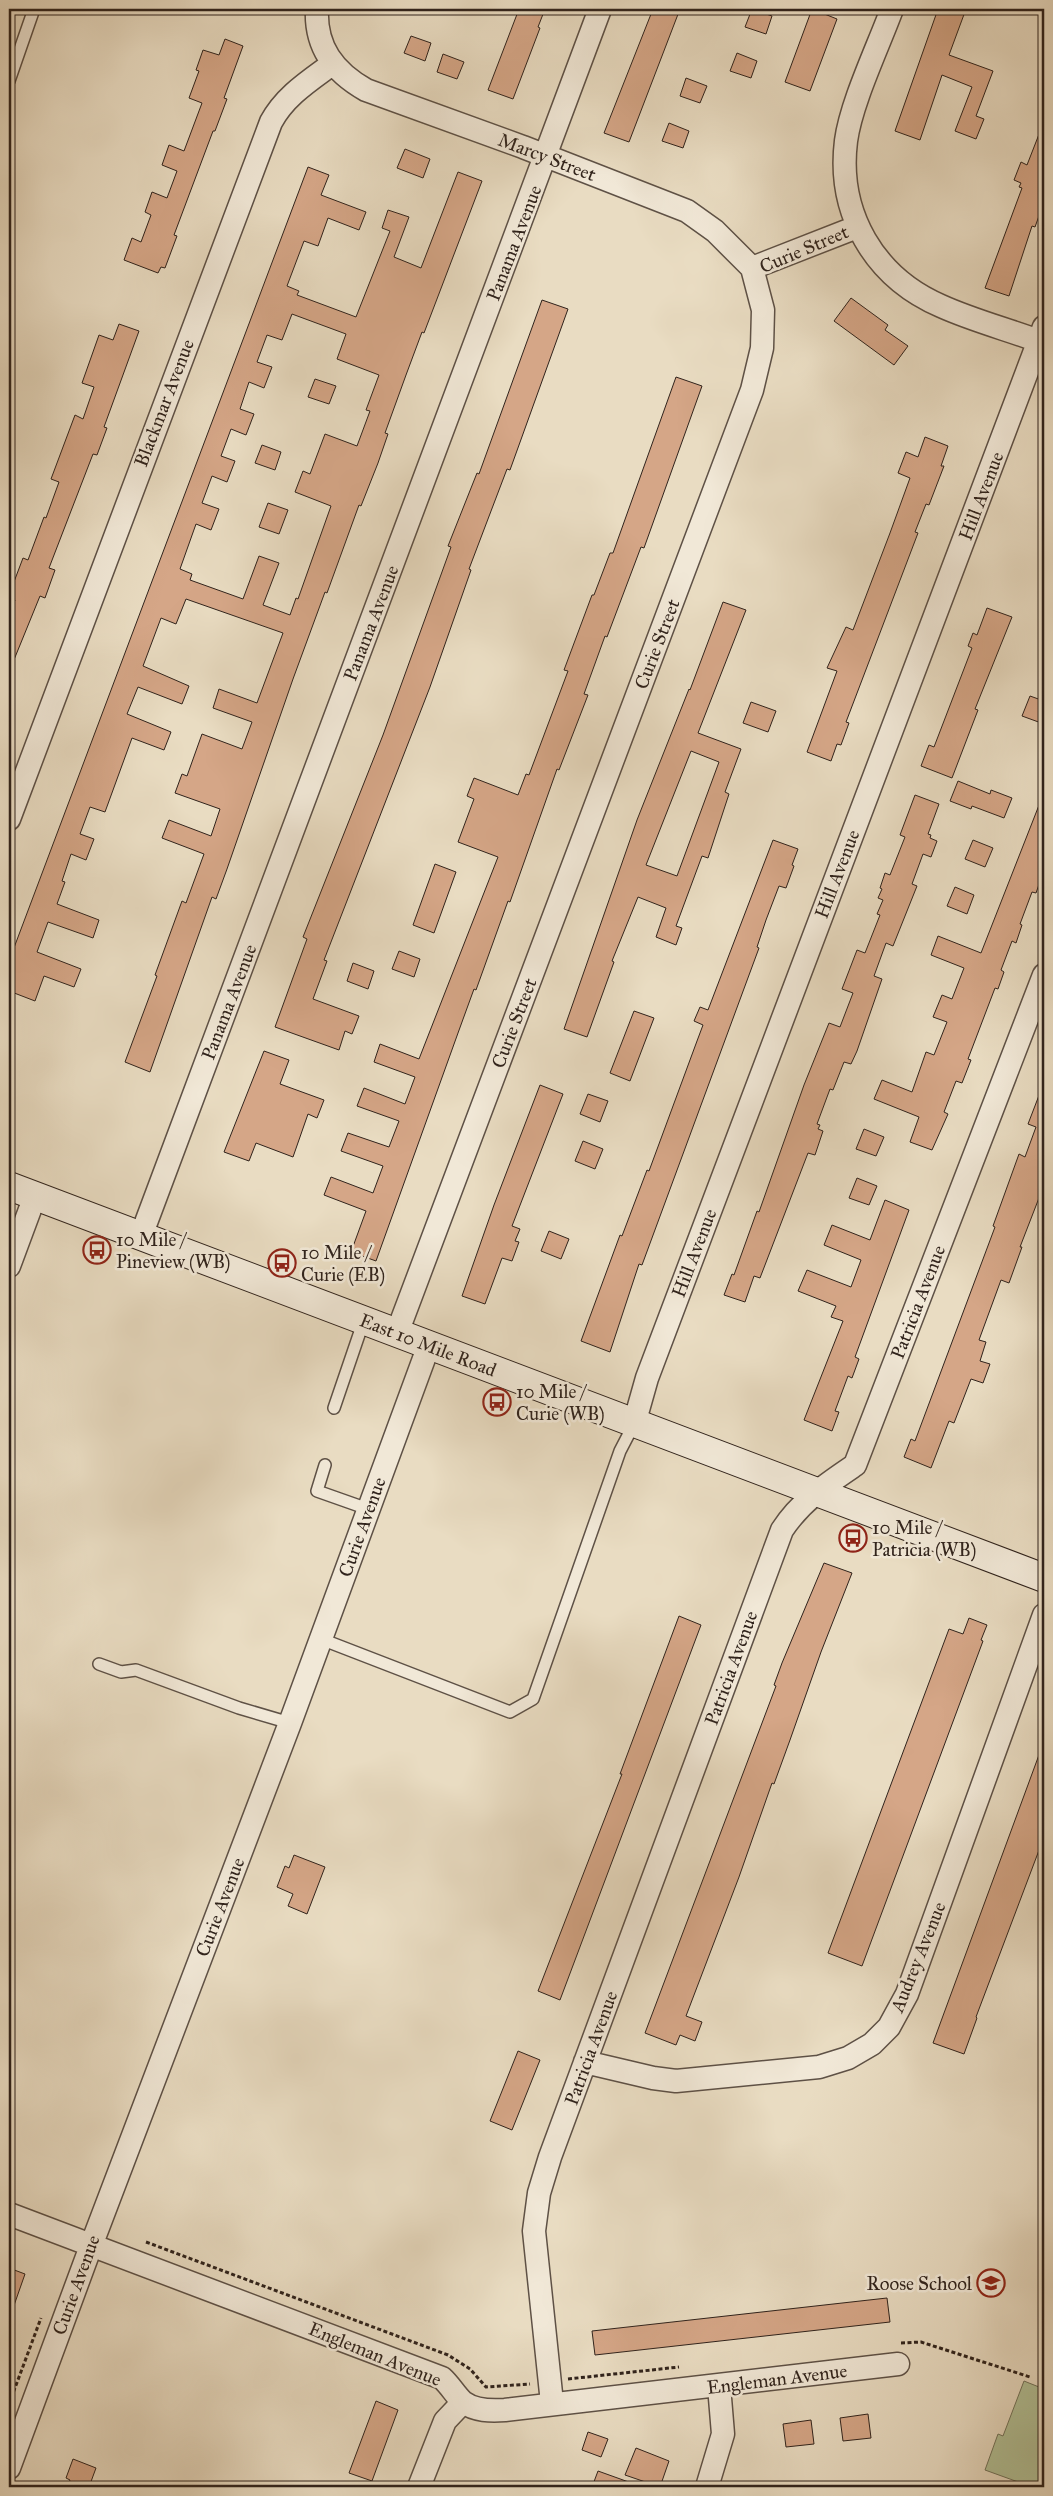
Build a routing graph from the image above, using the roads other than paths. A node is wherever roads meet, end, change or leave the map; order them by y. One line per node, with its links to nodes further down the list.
1 (34, 9): 6 (lane)
2 (317, 9): 5 (street)
3 (600, 9): 7 (street, Panama Avenue)
4 (892, 9): 8 (street, Curie Street)
5 (332, 64): 7 (street, Marcy Street); 11 (street, Blackmar Avenue)
6 (9, 81)
7 (546, 157): 9 (street, Marcy Street); 15 (street, Panama Avenue)
8 (857, 227): 9 (street, Curie Street); 10 (street)
9 (752, 268): 18 (street, Curie Street)
10 (1042, 337): 21 (street, Hill Avenue)
11 (9, 819)
12 (1044, 975): 23 (street, Patricia Avenue)
13 (9, 1186): 14 (main road, East 10 Mile Road)
14 (35, 1196): 15 (main road, East 10 Mile Road); 16 (street)
15 (141, 1236): 17 (main road, East 10 Mile Road)
16 (9, 1266)
17 (364, 1320): 18 (main road, East 10 Mile Road); 20 (lane)
18 (397, 1333): 19 (main road, East 10 Mile Road)
19 (429, 1345): 21 (main road, East 10 Mile Road); 24 (street, Curie Avenue)
20 (334, 1408)
21 (634, 1424): 23 (main road, East 10 Mile Road); 27 (lane)
22 (325, 1465): 24 (lane)
23 (814, 1492): 25 (main road, East 10 Mile Road); 30 (street, Patricia Avenue)
24 (368, 1509): 27 (street, Curie Avenue)
25 (1044, 1578)
26 (1044, 1615): 30 (street, Audrey Avenue)
27 (321, 1639): 29 (street, Curie Avenue)
28 (99, 1664): 29 (lane)
29 (290, 1723): 32 (street, Curie Avenue)
30 (585, 2062): 36 (street, Patricia Avenue)
31 (9, 2214): 32 (street, Engleman Avenue)
32 (91, 2246): 35 (street, Engleman Avenue); 37 (street, Curie Avenue)
33 (895, 2354): 34 (street, Engleman Avenue)
34 (719, 2386): 36 (street, Engleman Avenue); 39 (street)
35 (463, 2402): 36 (street, Engleman Avenue); 38 (street)
36 (552, 2404)
37 (9, 2468)
38 (419, 2487)
39 (707, 2487)

